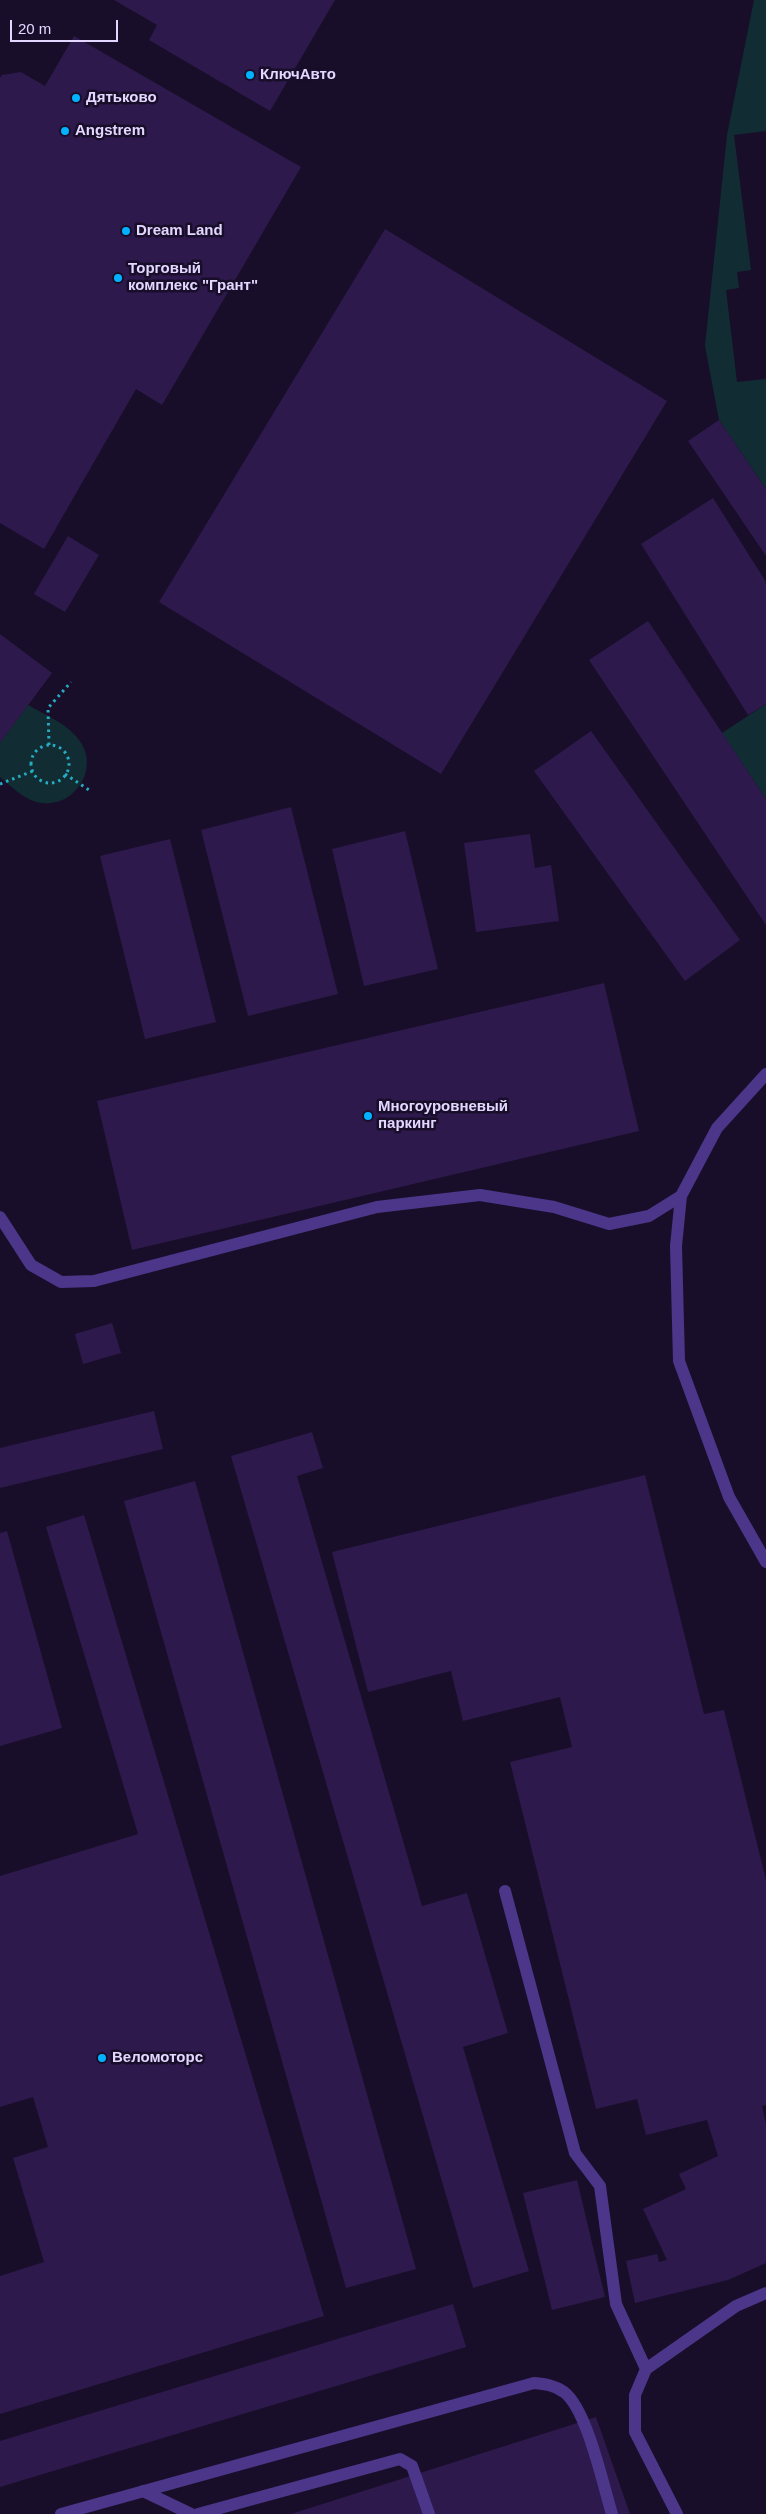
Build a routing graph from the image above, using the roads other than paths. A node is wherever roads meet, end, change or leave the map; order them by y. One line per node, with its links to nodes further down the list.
1 (766, 1074): 2 (street)
2 (681, 1196): 3 (street); 4 (street)
3 (0, 1217)
4 (766, 1562)
5 (505, 1891): 7 (street)
6 (766, 2293): 7 (street)
7 (646, 2369): 14 (street)
8 (143, 2492): 9 (street); 10 (street); 13 (street)
9 (61, 2514)
10 (191, 2514)
11 (198, 2514): 12 (street)
12 (429, 2514)
13 (612, 2514)
14 (677, 2514)

